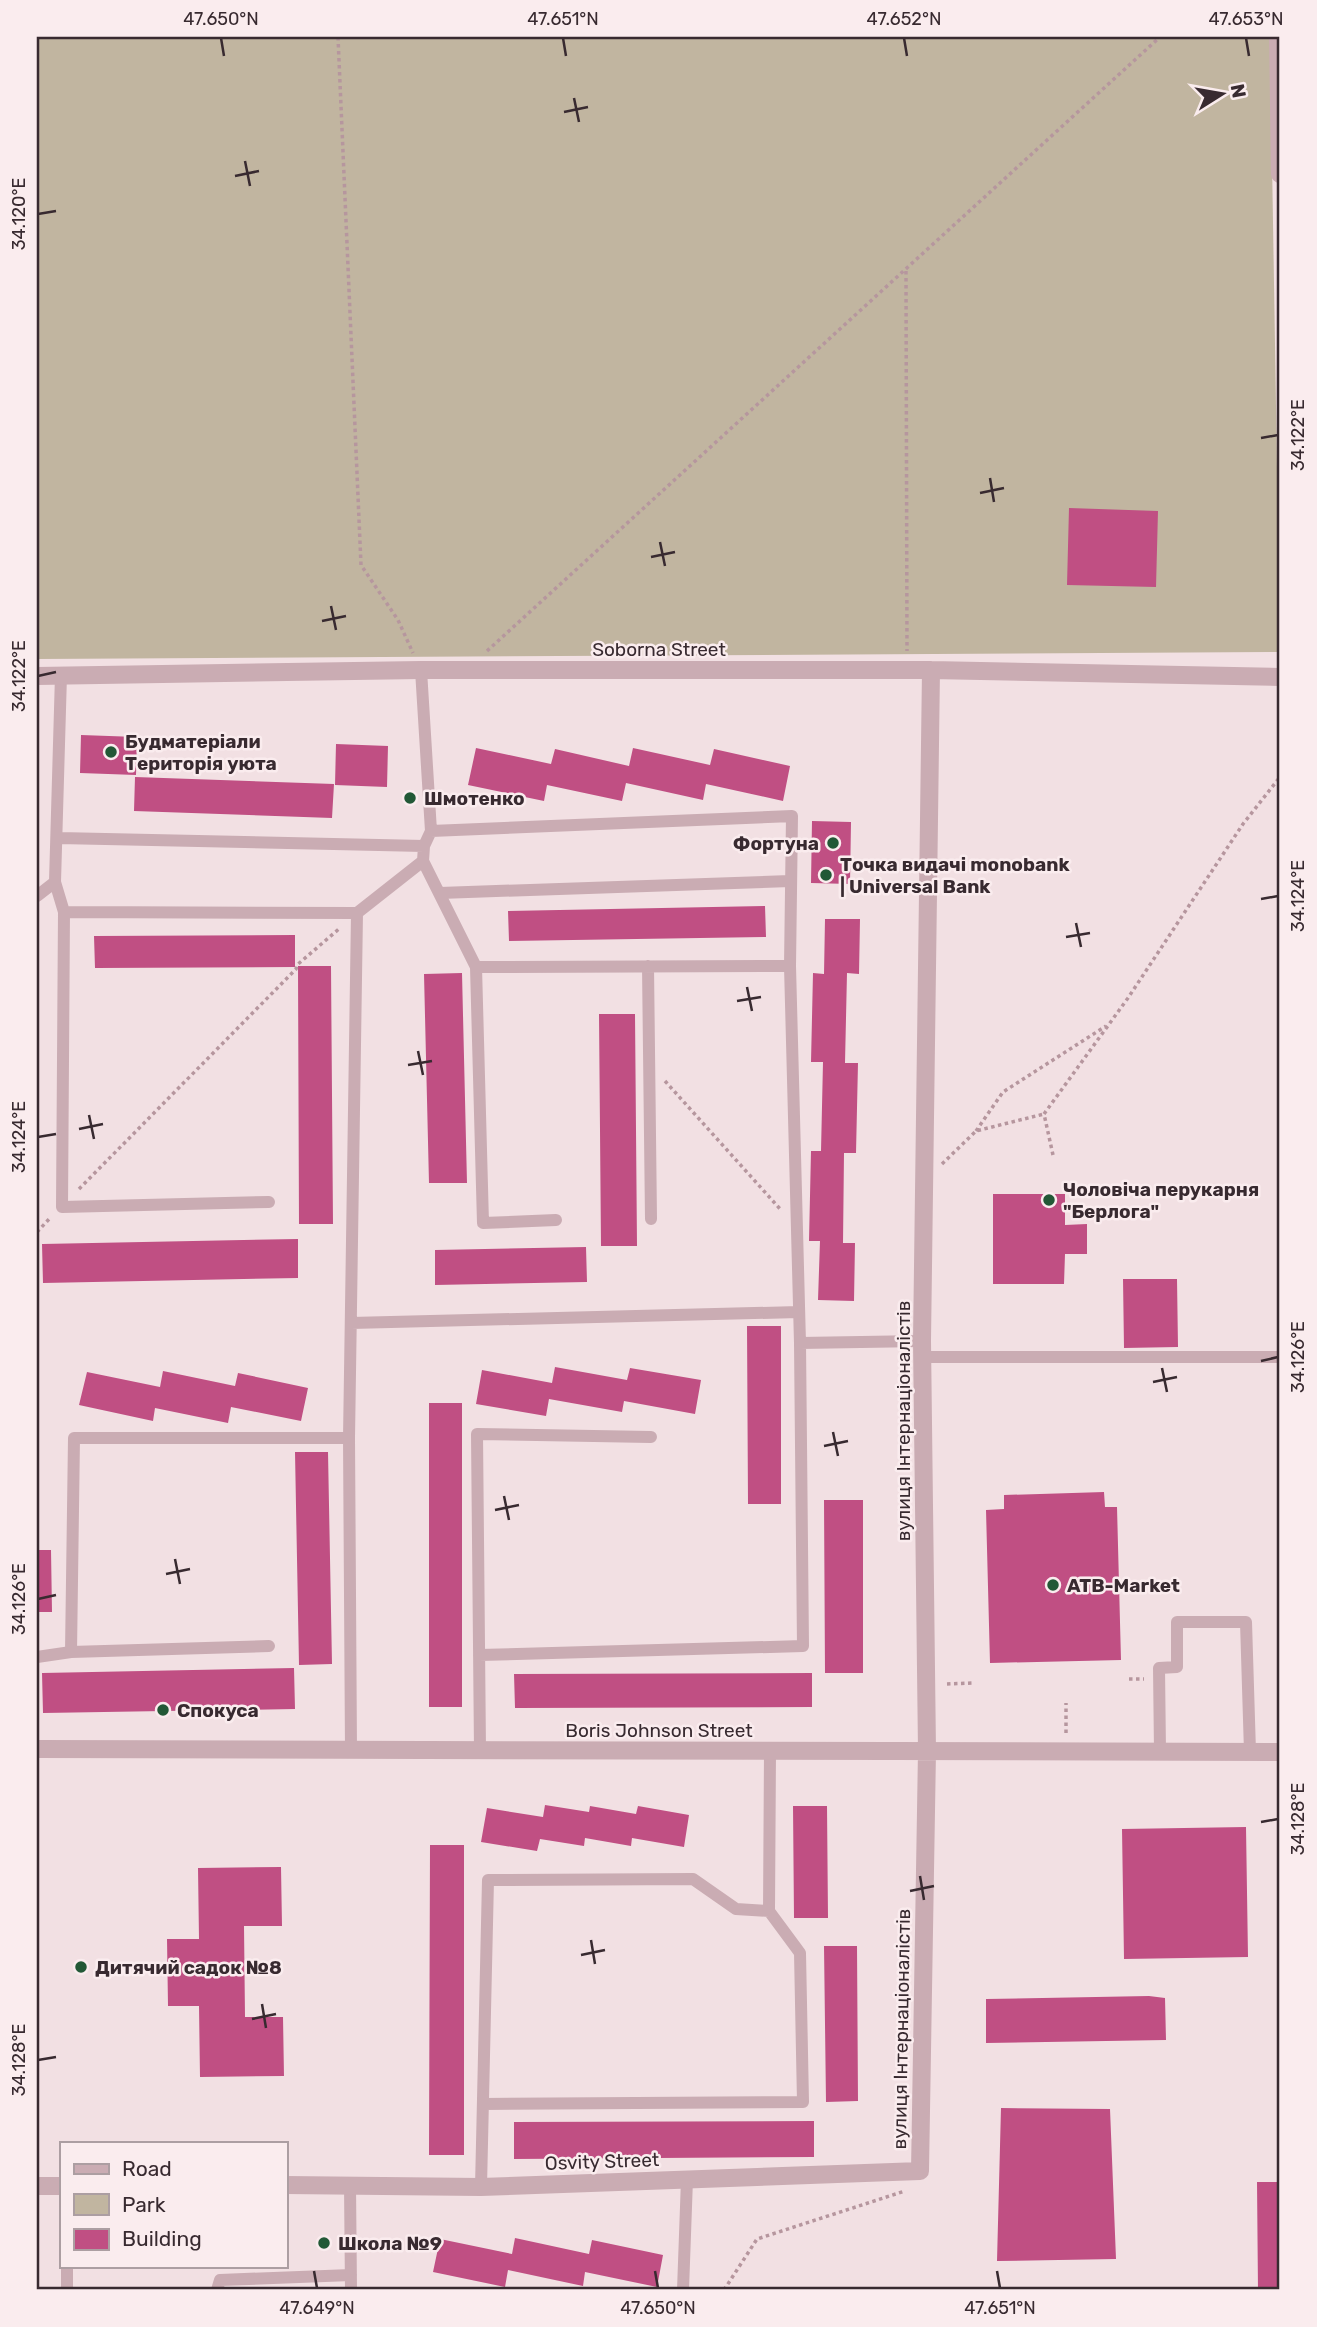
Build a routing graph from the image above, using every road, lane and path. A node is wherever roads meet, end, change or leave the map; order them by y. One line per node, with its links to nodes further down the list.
1 (338, 37): 6 (path)
2 (1160, 37): 5 (path)
3 (1278, 37): 4 (street)
4 (1280, 174)
5 (906, 271): 7 (path); 8 (path)
6 (421, 670): 7 (street, Soborna Street); 11 (street, Soborna Street); 14 (lane)
7 (467, 670): 8 (street, Soborna Street)
8 (907, 670): 9 (street, Soborna Street)
9 (931, 670): 12 (street, Soborna Street); 32 (street, вулиця Інтернаціоналістів)
10 (37, 676): 11 (street, Soborna Street)
11 (61, 676): 15 (lane)
12 (1280, 677)
13 (1280, 777): 27 (path)
14 (431, 831): 16 (lane); 18 (lane)
15 (59, 838): 16 (lane); 19 (lane)
16 (424, 846): 17 (lane)
17 (423, 861): 20 (lane); 23 (lane)
18 (790, 881): 20 (lane); 25 (lane)
19 (55, 882): 21 (lane); 22 (lane)
20 (440, 893): 26 (lane)
21 (37, 897)
22 (64, 912): 23 (lane); 34 (lane)
23 (357, 913): 34 (path); 40 (lane)
24 (648, 966): 25 (lane); 26 (lane); 28 (lane)
25 (790, 966): 37 (lane)
26 (476, 967): 36 (lane)
27 (1108, 1025): 29 (path); 30 (path)
28 (649, 1064): 35 (lane); 37 (path)
29 (1044, 1114): 30 (path); 31 (path)
30 (976, 1131): 32 (path)
31 (1053, 1155)
32 (924, 1181): 42 (street, вулиця Інтернаціоналістів)
33 (270, 1202): 34 (lane)
34 (62, 1207): 38 (path)
35 (651, 1219)
36 (556, 1220)
37 (797, 1227): 39 (lane)
38 (37, 1232)
39 (799, 1312): 40 (lane); 41 (lane)
40 (351, 1323): 45 (lane)
41 (800, 1343): 42 (lane); 48 (lane)
42 (922, 1349): 43 (lane); 59 (street, вулиця Інтернаціоналістів)
43 (1280, 1357)
44 (651, 1437): 48 (lane)
45 (349, 1438): 47 (lane); 56 (lane)
46 (269, 1646): 47 (lane)
47 (71, 1652): 49 (lane)
48 (479, 1655): 57 (lane)
49 (37, 1657)
50 (1129, 1679): 51 (path)
51 (1146, 1679)
52 (974, 1683): 53 (path)
53 (947, 1684)
54 (1066, 1703): 60 (path)
55 (37, 1749): 56 (street, Boris Johnson Street)
56 (351, 1750): 57 (street, Boris Johnson Street)
57 (480, 1750): 58 (street, Boris Johnson Street)
58 (770, 1751): 59 (street, Boris Johnson Street); 64 (lane)
59 (927, 1751): 60 (street, Boris Johnson Street); 66 (street, вулиця Інтернаціоналістів)
60 (1065, 1752): 61 (street, Boris Johnson Street)
61 (1160, 1752): 62 (street, Boris Johnson Street); 62 (lane)
62 (1250, 1752): 63 (street, Boris Johnson Street)
63 (1280, 1752)
64 (769, 1911): 65 (lane); 65 (lane)
65 (483, 2104): 72 (lane)
66 (920, 2171): 67 (street, Osvity Street); 79 (path)
67 (687, 2179): 72 (street, Osvity Street); 78 (lane)
68 (287, 2185): 69 (street, Osvity Street)
69 (350, 2185): 72 (street, Osvity Street); 74 (lane)
70 (37, 2186): 71 (street)
71 (60, 2186)
72 (481, 2187)
73 (67, 2268): 75 (lane)
74 (351, 2275): 76 (lane); 77 (lane)
75 (67, 2290)
76 (217, 2290)
77 (351, 2290)
78 (683, 2290)
79 (724, 2290)

